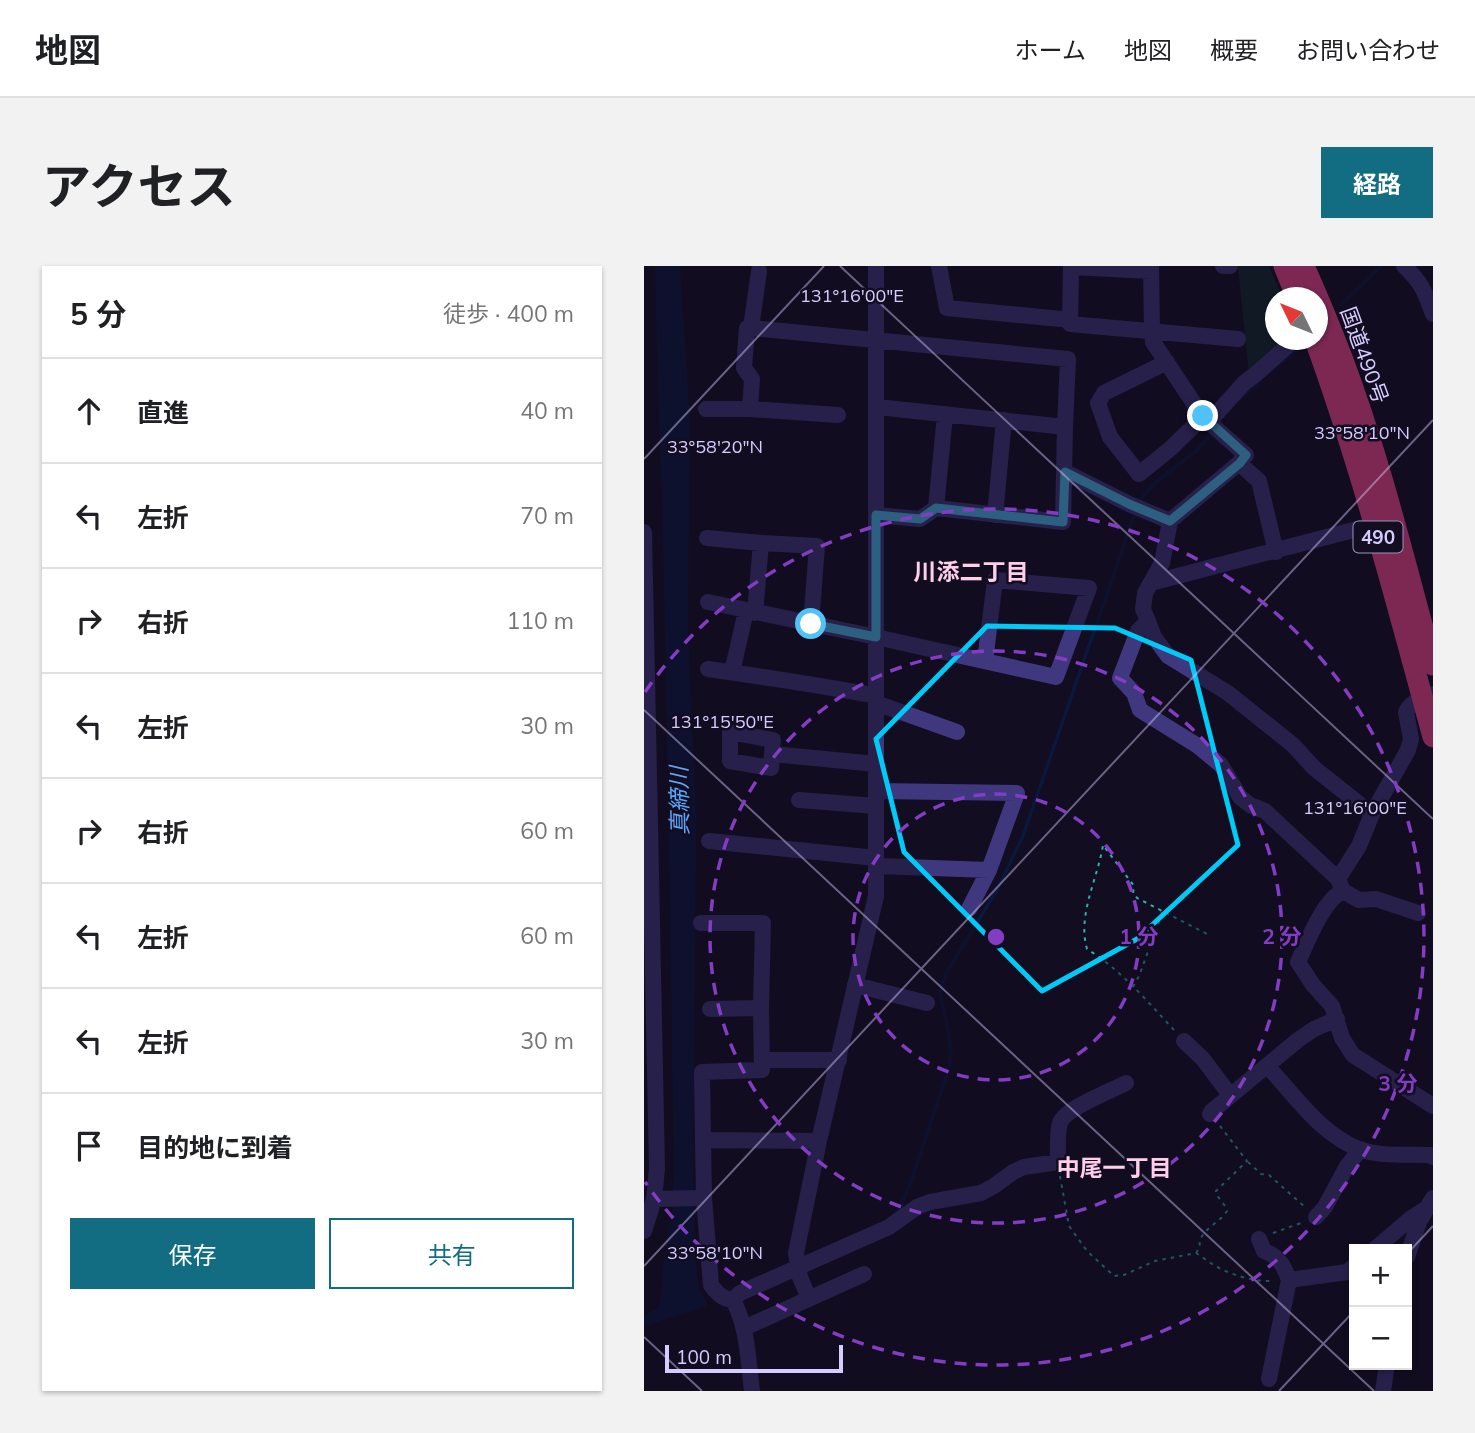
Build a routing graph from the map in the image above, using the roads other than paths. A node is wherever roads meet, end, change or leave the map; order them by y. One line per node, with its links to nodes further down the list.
1 (876, 266): 17 (street)
2 (939, 266): 13 (street)
3 (1071, 266): 9 (street); 15 (street)
4 (1223, 266): 5 (street)
5 (1230, 266)
6 (1284, 266): 11 (highway)
7 (1304, 266): 35 (highway, 国道490号 / 490)
8 (1404, 266): 12 (street)
9 (1151, 268): 15 (street)
10 (759, 271): 14 (street)
11 (1293, 287)
12 (1433, 314)
13 (1061, 319)
14 (751, 328): 17 (street); 23 (street)
15 (1152, 331): 16 (street); 20 (street)
16 (1238, 338)
17 (877, 341): 21 (street); 28 (street)
18 (1283, 350): 26 (street)
19 (1319, 350): 35 (highway, 国道490号 / 490)
20 (1167, 362): 26 (street); 26 (street)
21 (877, 407): 25 (street); 33 (street)
22 (706, 409): 23 (street)
23 (750, 409): 24 (street)
24 (838, 415)
25 (945, 415): 27 (street); 31 (street)
26 (1206, 419): 29 (street)
27 (1004, 420): 28 (street); 32 (street)
28 (1065, 426): 30 (street)
29 (1240, 463): 34 (street); 39 (street)
30 (1065, 472): 32 (street); 34 (street)
31 (936, 508): 32 (street); 33 (street)
32 (995, 514)
33 (876, 515): 46 (street)
34 (1170, 521): 40 (street)
35 (1384, 522): 39 (street); 48 (highway, 国道490号 / 490); 51 (highway, 国道490号 / 490)
36 (644, 533): 45 (street)
37 (707, 538): 38 (street)
38 (761, 543): 42 (street); 44 (street)
39 (1276, 552): 40 (street)
40 (1151, 583): 43 (street)
41 (708, 602): 42 (street)
42 (751, 612): 44 (street); 50 (street)
43 (1147, 621): 60 (street); 64 (street)
44 (811, 624): 46 (street)
45 (645, 633): 53 (street)
46 (876, 637): 47 (street); 52 (street)
47 (985, 661): 47 (street)
48 (1433, 664)
49 (708, 668): 50 (street)
50 (732, 672): 52 (street)
51 (1428, 696): 55 (highway, 国道490号 / 490); 60 (street)
52 (876, 699): 54 (street); 57 (street)
53 (646, 706): 88 (street)
54 (957, 733)
55 (1433, 737)
56 (773, 754): 57 (street)
57 (876, 764): 58 (street)
58 (876, 798): 59 (street); 62 (street); 63 (street)
59 (799, 800)
60 (1372, 814): 64 (street)
61 (709, 841): 62 (street)
62 (876, 862): 63 (street); 68 (street)
63 (989, 870): 65 (street)
64 (1341, 885): 66 (street); 72 (street)
65 (969, 909)
66 (1418, 913)
67 (701, 923): 70 (street)
68 (855, 985): 69 (street); 77 (street)
69 (927, 1003)
70 (761, 1008): 71 (street); 76 (street)
71 (710, 1009)
72 (1337, 1019): 73 (street); 75 (street)
73 (1314, 1029): 75 (street); 78 (street)
74 (1184, 1041): 80 (street)
75 (1353, 1055): 81 (street)
76 (763, 1060): 77 (street); 83 (street)
77 (839, 1060): 84 (street)
78 (1267, 1066): 80 (street); 85 (street)
79 (1126, 1083): 95 (street)
80 (1230, 1095): 82 (street)
81 (1433, 1106)
82 (1210, 1114)
83 (703, 1140): 84 (street); 87 (street)
84 (819, 1141): 95 (street)
85 (1360, 1149): 86 (street); 90 (street)
86 (1433, 1157)
87 (702, 1198): 88 (street); 99 (street)
88 (660, 1199): 91 (street)
89 (1430, 1203): 93 (street); 94 (street)
90 (1316, 1217)
91 (644, 1231)
92 (1259, 1239): 98 (street)
93 (1381, 1244)
94 (1411, 1244)
95 (798, 1267): 99 (street); 100 (street)
96 (1349, 1270): 98 (street)
97 (864, 1274): 100 (street)
98 (1289, 1280): 103 (street)
99 (725, 1297): 101 (street)
100 (809, 1299): 101 (street)
101 (744, 1328): 104 (street)
102 (1386, 1370): 105 (street)
103 (1269, 1379)
104 (752, 1391)
105 (1383, 1391)

